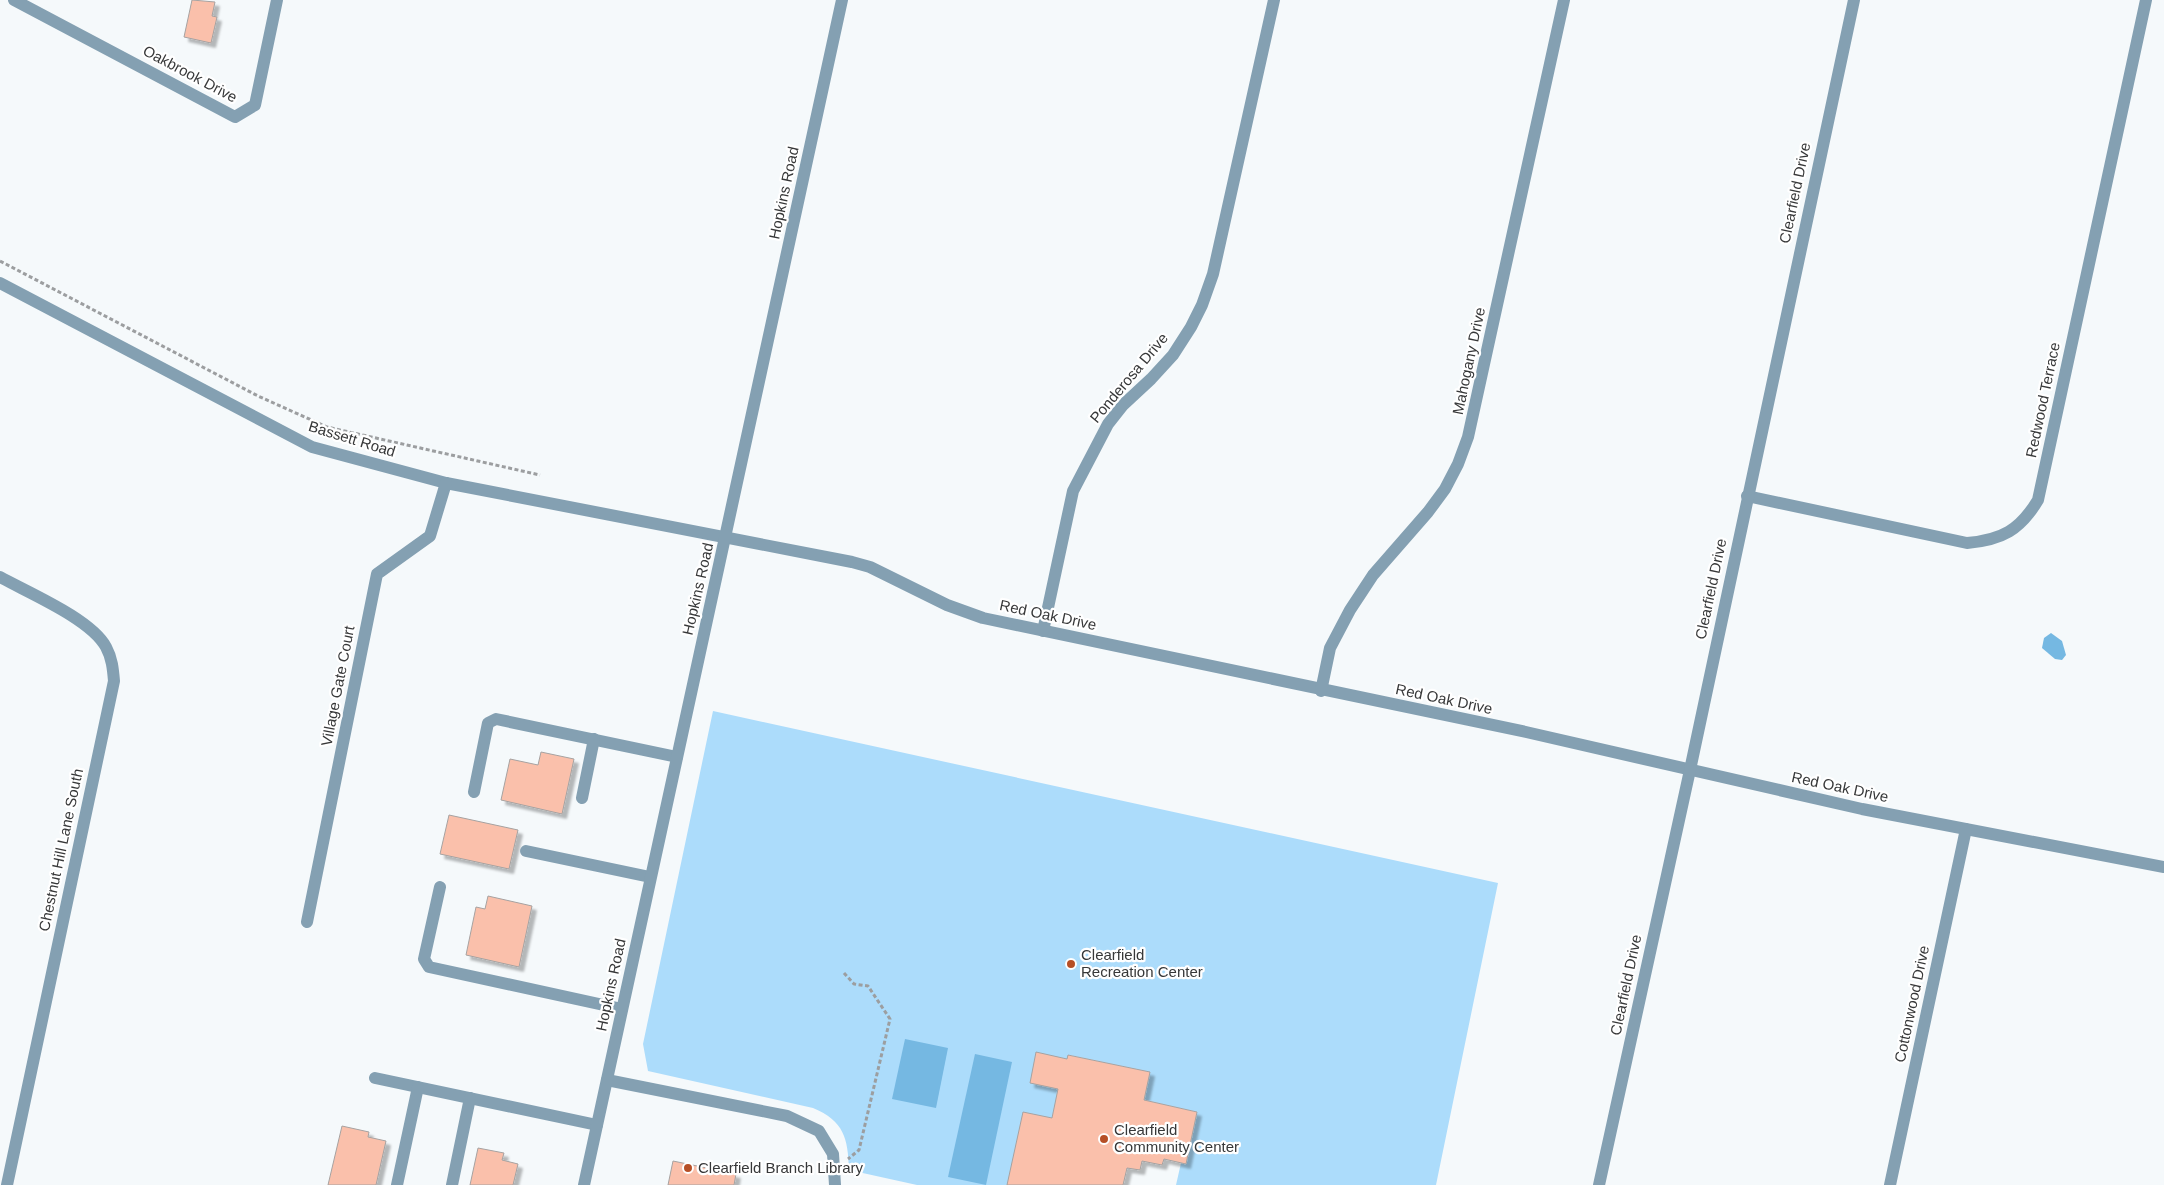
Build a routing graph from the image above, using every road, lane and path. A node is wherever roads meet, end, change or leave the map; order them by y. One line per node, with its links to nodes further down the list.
1 (14, 0): 2 (street, Oakbrook Drive)
2 (277, 0)
3 (842, 0): 13 (street, Hopkins Road)
4 (1274, 0): 15 (street, Ponderosa Drive)
5 (1564, 0): 16 (street, Mahogany Drive)
6 (1854, 0): 12 (street, Clearfield Drive)
7 (2146, 0): 12 (street, Redwood Terrace)
8 (0, 261): 10 (path)
9 (0, 283): 11 (street, Bassett Road)
10 (540, 475)
11 (446, 483): 13 (street, Bassett Road); 27 (street, Village Gate Court)
12 (1747, 496): 19 (street, Clearfield Drive)
13 (726, 538): 15 (street, Red Oak Drive); 18 (street, Hopkins Road)
14 (0, 577): 36 (street, Chestnut Hill Lane South)
15 (1043, 631): 16 (street, Red Oak Drive)
16 (1320, 690): 19 (street, Red Oak Drive)
17 (594, 739): 18 (street); 20 (street); 21 (street)
18 (677, 757): 25 (street, Hopkins Road)
19 (1690, 770): 22 (street, Red Oak Drive); 41 (street, Clearfield Drive)
20 (474, 792)
21 (582, 798)
22 (1966, 829): 24 (street, Red Oak Drive); 42 (street, Cottonwood Drive)
23 (526, 851): 25 (street)
24 (2164, 866)
25 (650, 878): 29 (street, Hopkins Road)
26 (440, 887): 29 (street)
27 (307, 922)
28 (844, 973): 35 (path)
29 (622, 1009): 31 (street, Hopkins Road)
30 (375, 1078): 32 (street)
31 (606, 1080): 34 (street, Hopkins Road); 40 (street)
32 (418, 1087): 33 (street); 37 (street)
33 (470, 1098): 34 (street); 38 (street)
34 (597, 1126): 39 (street, Hopkins Road)
35 (848, 1159)
36 (7, 1185)
37 (397, 1185)
38 (452, 1185)
39 (584, 1185)
40 (835, 1185)
41 (1598, 1185)
42 (1890, 1185)

